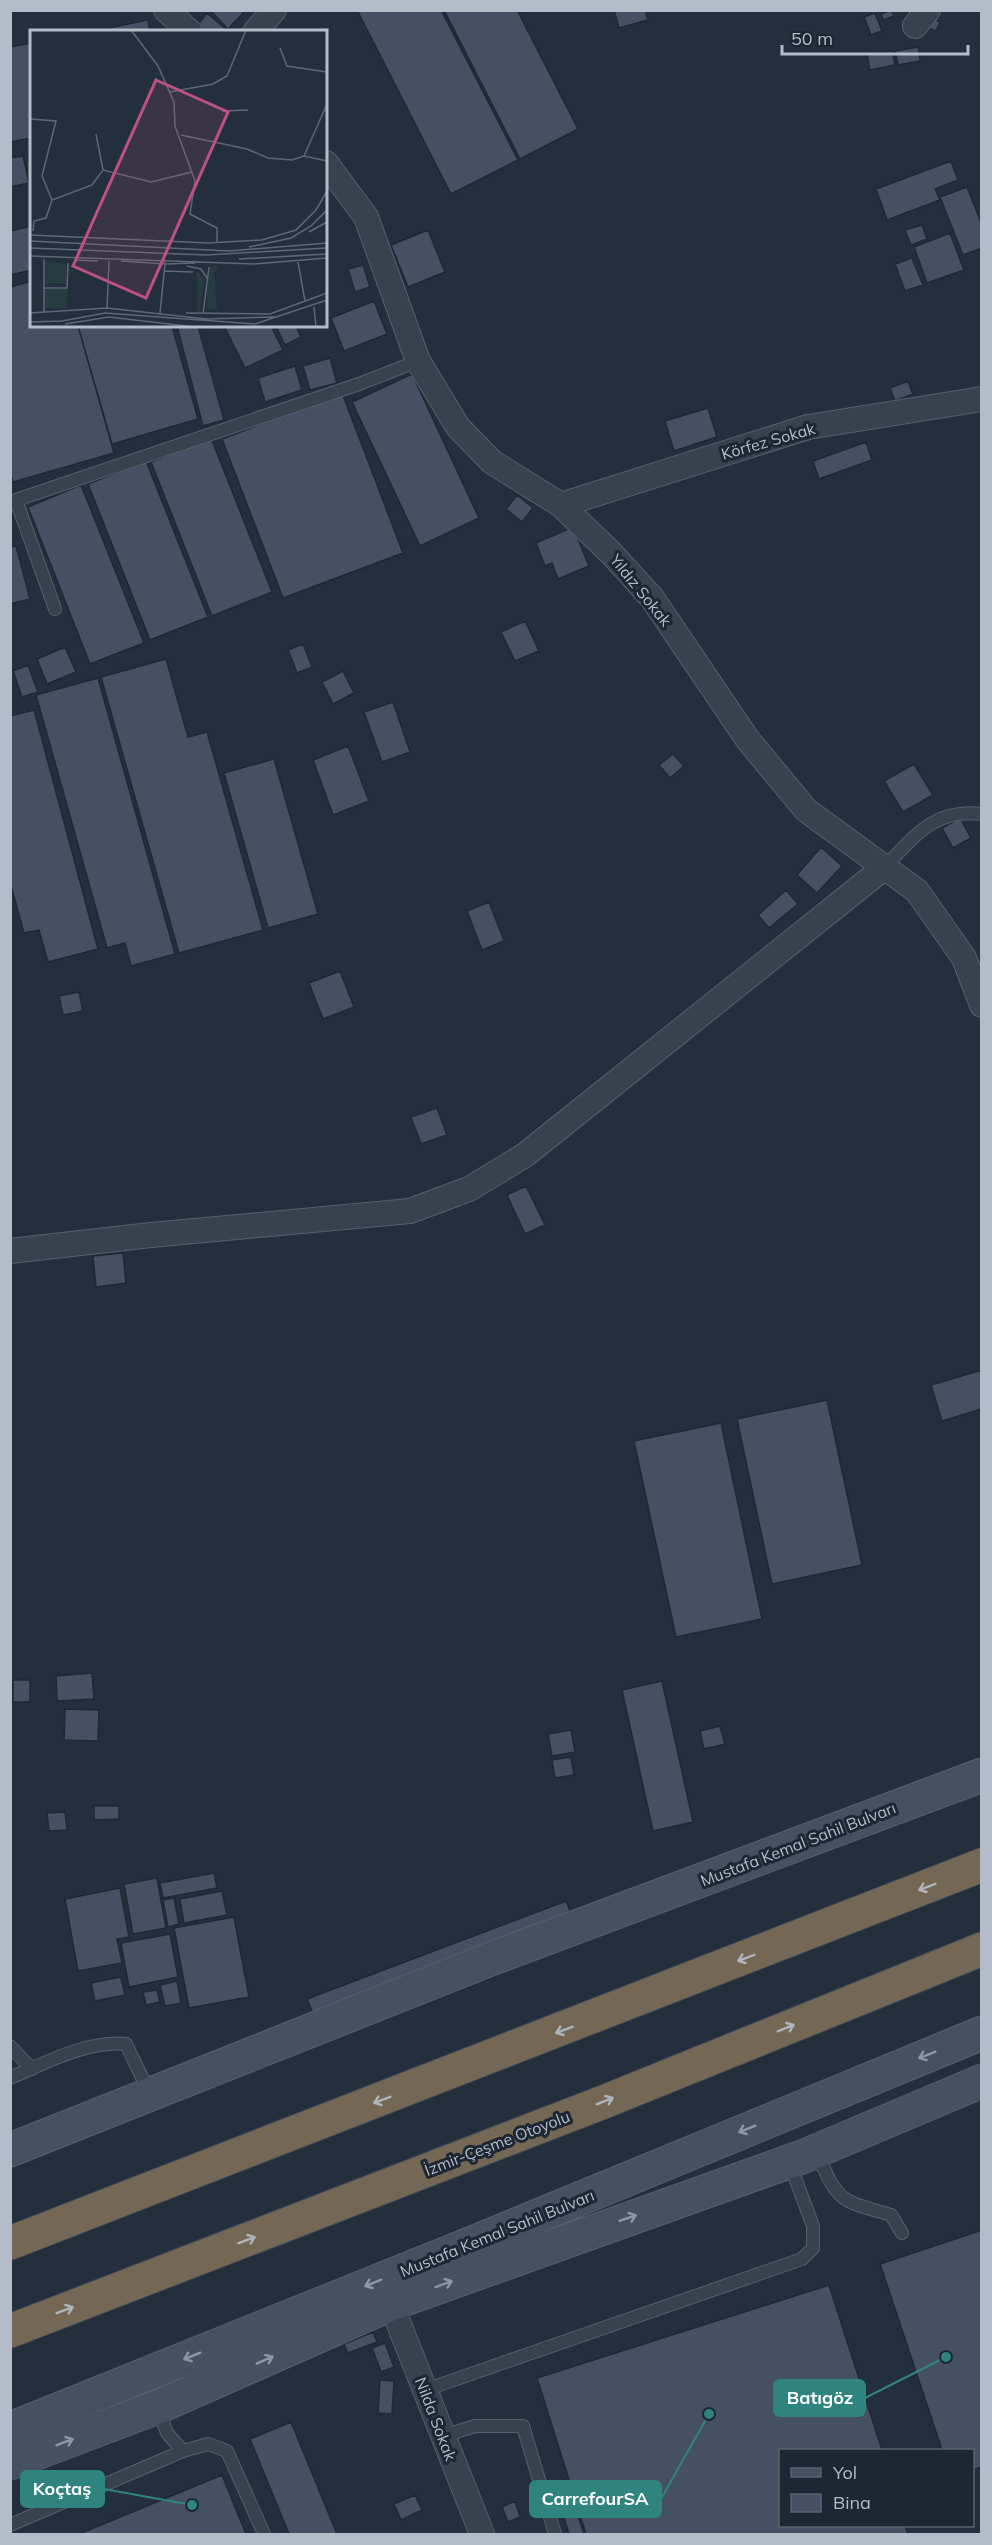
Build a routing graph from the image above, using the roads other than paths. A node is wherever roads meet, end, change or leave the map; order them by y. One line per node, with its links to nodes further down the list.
1 (166, 10): 3 (street)
2 (274, 10): 4 (street)
3 (188, 30)
4 (257, 30)
5 (327, 163): 6 (street, Yıldız Sokak)
6 (418, 361): 8 (street, Yıldız Sokak); 9 (lane)
7 (981, 399): 8 (street, Körfez Sokak)
8 (561, 505): 11 (street, Yıldız Sokak)
9 (55, 609)
10 (981, 814): 11 (lane)
11 (885, 867): 12 (street, Yıldız Sokak); 13 (street)
12 (981, 1005)
13 (10, 1251)
14 (981, 1775): 22 (street, Mustafa Kemal Sahil Bulvarı)
15 (981, 1865): 26 (highway, one-way to 26)
16 (981, 1949): 28 (highway, İzmir-Çeşme Otoyolu, one-way to 16)
17 (981, 2033): 31 (street, Mustafa Kemal Sahil Bulvarı, one-way to 31)
18 (10, 2046): 19 (lane)
19 (32, 2069): 20 (lane); 22 (lane)
20 (10, 2078)
21 (981, 2081): 24 (street, Mustafa Kemal Sahil Bulvarı)
22 (150, 2096): 23 (street, Mustafa Kemal Sahil Bulvarı)
23 (10, 2150)
24 (802, 2157): 25 (lane); 27 (street, Mustafa Kemal Sahil Bulvarı, one-way to 24); 29 (lane)
25 (902, 2233)
26 (10, 2243)
27 (391, 2304): 29 (street, Nilda Sokak); 30 (street, Mustafa Kemal Sahil Bulvarı, one-way to 27)
28 (10, 2331)
29 (425, 2390): 32 (street, Nilda Sokak)
30 (158, 2407): 33 (lane); 34 (street, Mustafa Kemal Sahil Bulvarı, one-way to 30)
31 (10, 2429)
32 (443, 2436): 37 (street, Nilda Sokak); 38 (lane)
33 (183, 2451): 35 (lane); 36 (lane)
34 (10, 2463)
35 (10, 2525)
36 (264, 2535)
37 (482, 2535)
38 (555, 2535)

